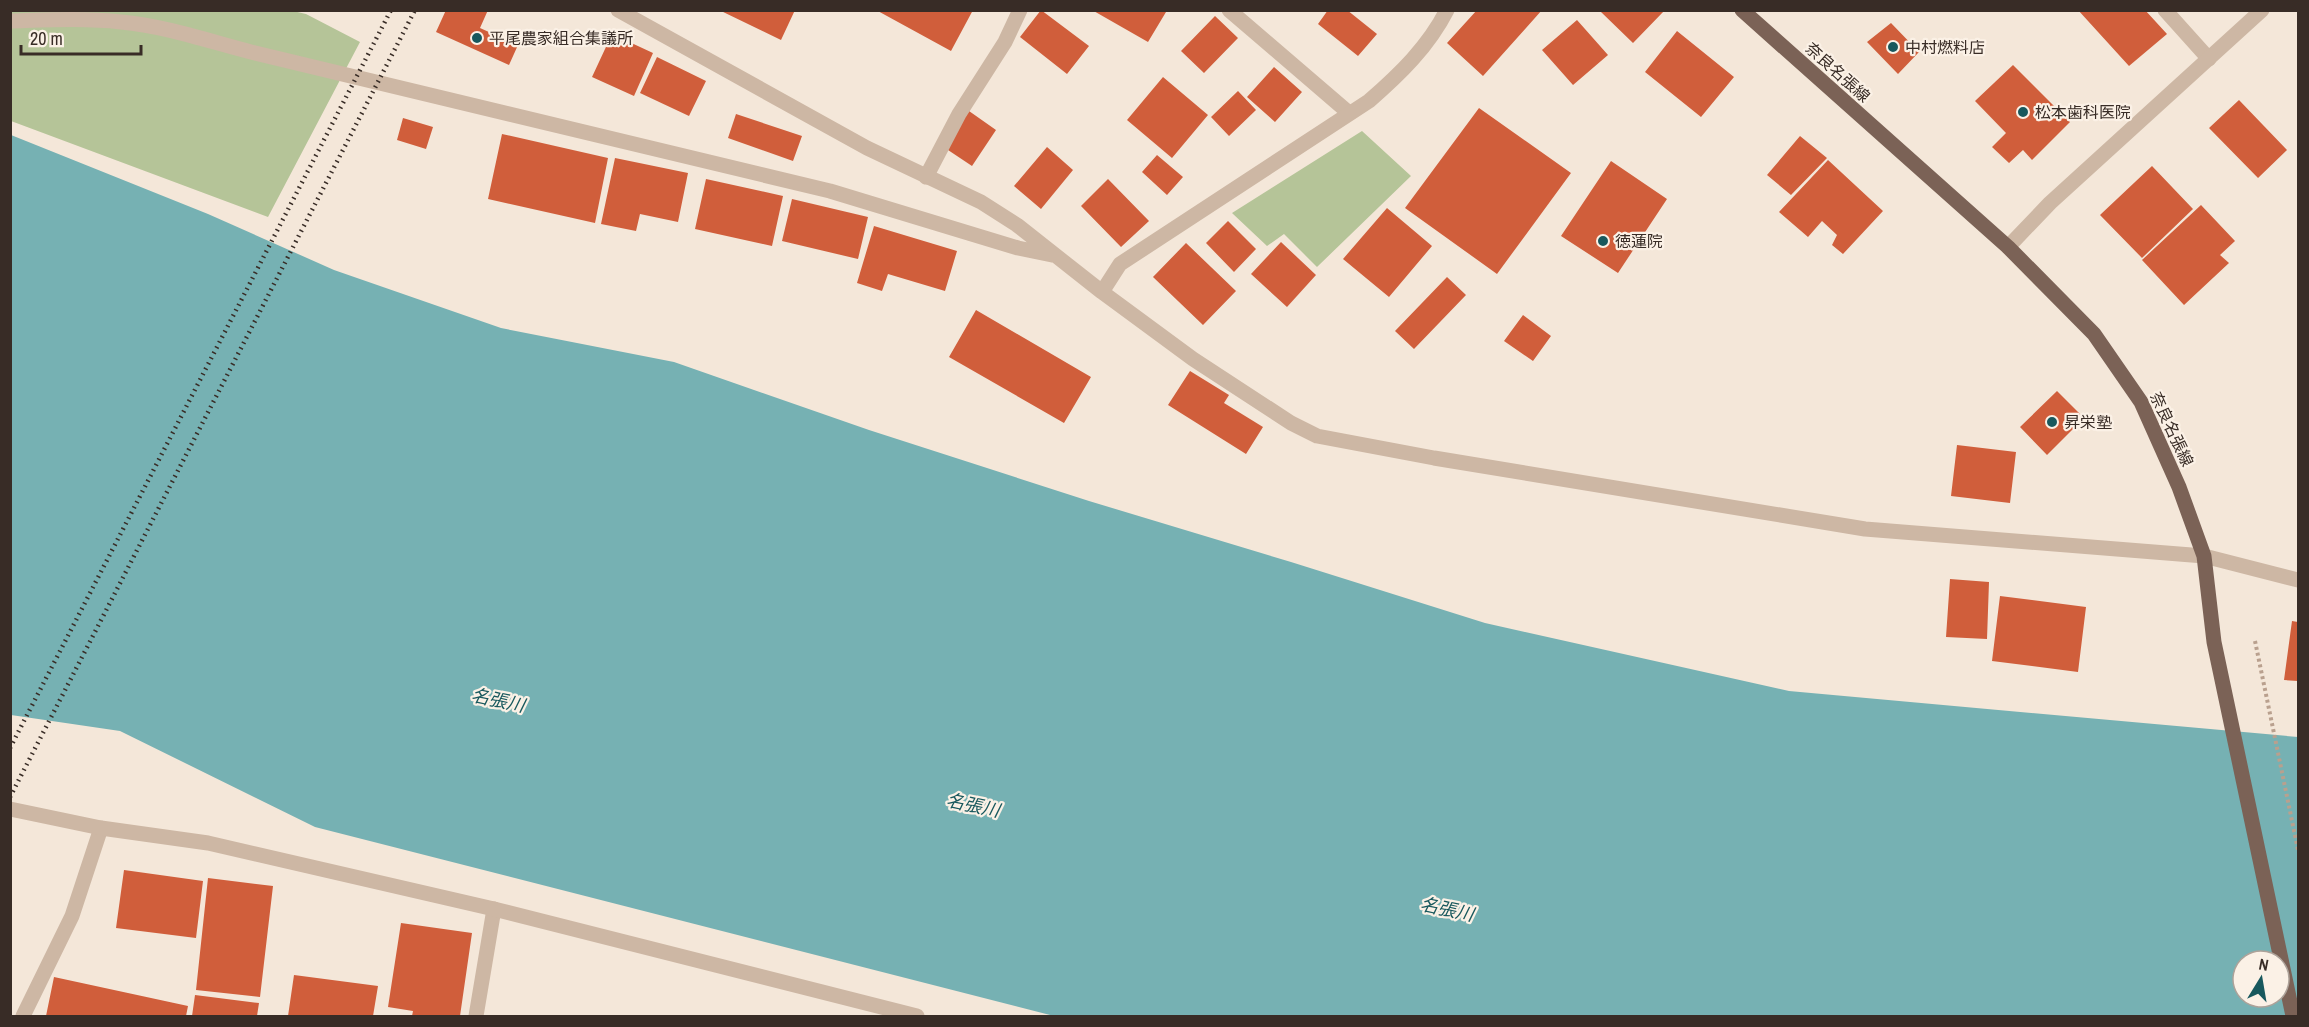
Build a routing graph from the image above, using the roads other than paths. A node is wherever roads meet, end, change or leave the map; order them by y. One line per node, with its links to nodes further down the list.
1 (618, 10): 11 (street)
2 (1020, 10): 11 (street)
3 (1229, 10): 10 (street)
4 (1447, 10): 10 (street)
5 (1742, 10): 12 (main road, 奈良名張線)
6 (2165, 10): 9 (street)
7 (2262, 10): 9 (street)
8 (10, 21): 13 (street)
9 (2209, 59): 12 (street)
10 (1349, 113): 14 (street)
11 (926, 177): 13 (street)
12 (2008, 247): 15 (main road, 奈良名張線)
13 (1056, 256): 14 (street)
14 (1102, 292): 15 (street)
15 (2204, 556): 16 (street); 23 (main road, 奈良名張線)
16 (2298, 580)
17 (10, 809): 18 (street)
18 (101, 828): 19 (street); 20 (street)
19 (494, 909): 21 (street); 22 (street)
20 (23, 1017)
21 (476, 1017)
22 (917, 1017)
23 (2293, 1017)

